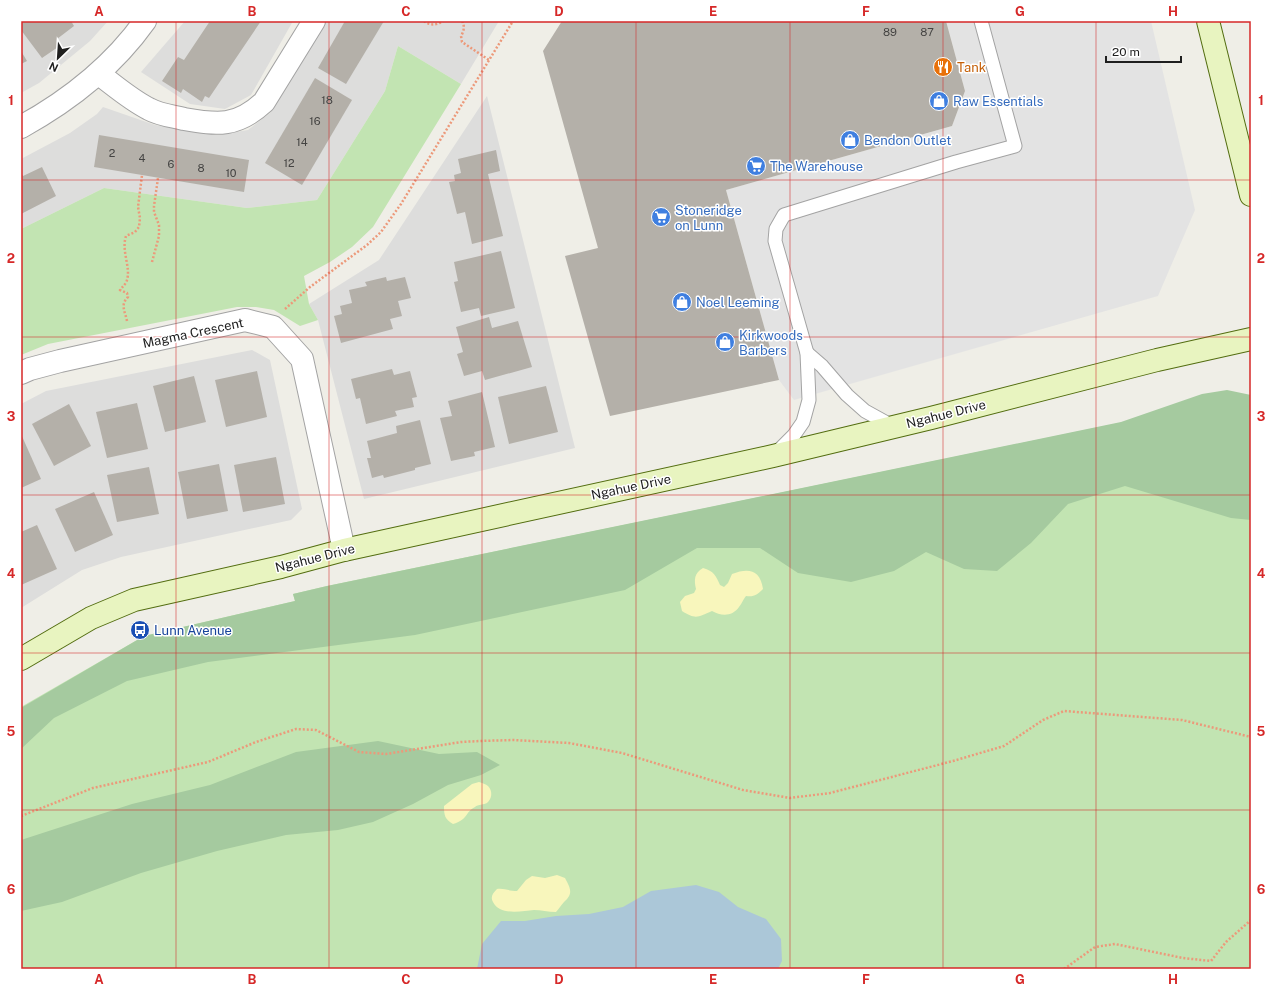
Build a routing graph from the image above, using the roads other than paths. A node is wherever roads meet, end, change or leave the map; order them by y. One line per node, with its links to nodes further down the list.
1 (145, 21): 5 (street)
2 (314, 21): 5 (street)
3 (981, 21): 9 (lane)
4 (1208, 21): 7 (main road)
5 (99, 74): 6 (street)
6 (21, 127)
7 (1251, 195)
8 (1251, 339): 11 (main road, Ngahue Drive)
9 (807, 353): 11 (lane); 12 (lane)
10 (21, 373): 13 (street, Magma Crescent)
11 (894, 427): 12 (main road, Ngahue Drive)
12 (773, 456): 13 (main road, Ngahue Drive)
13 (344, 550): 14 (main road, Ngahue Drive)
14 (21, 659)

